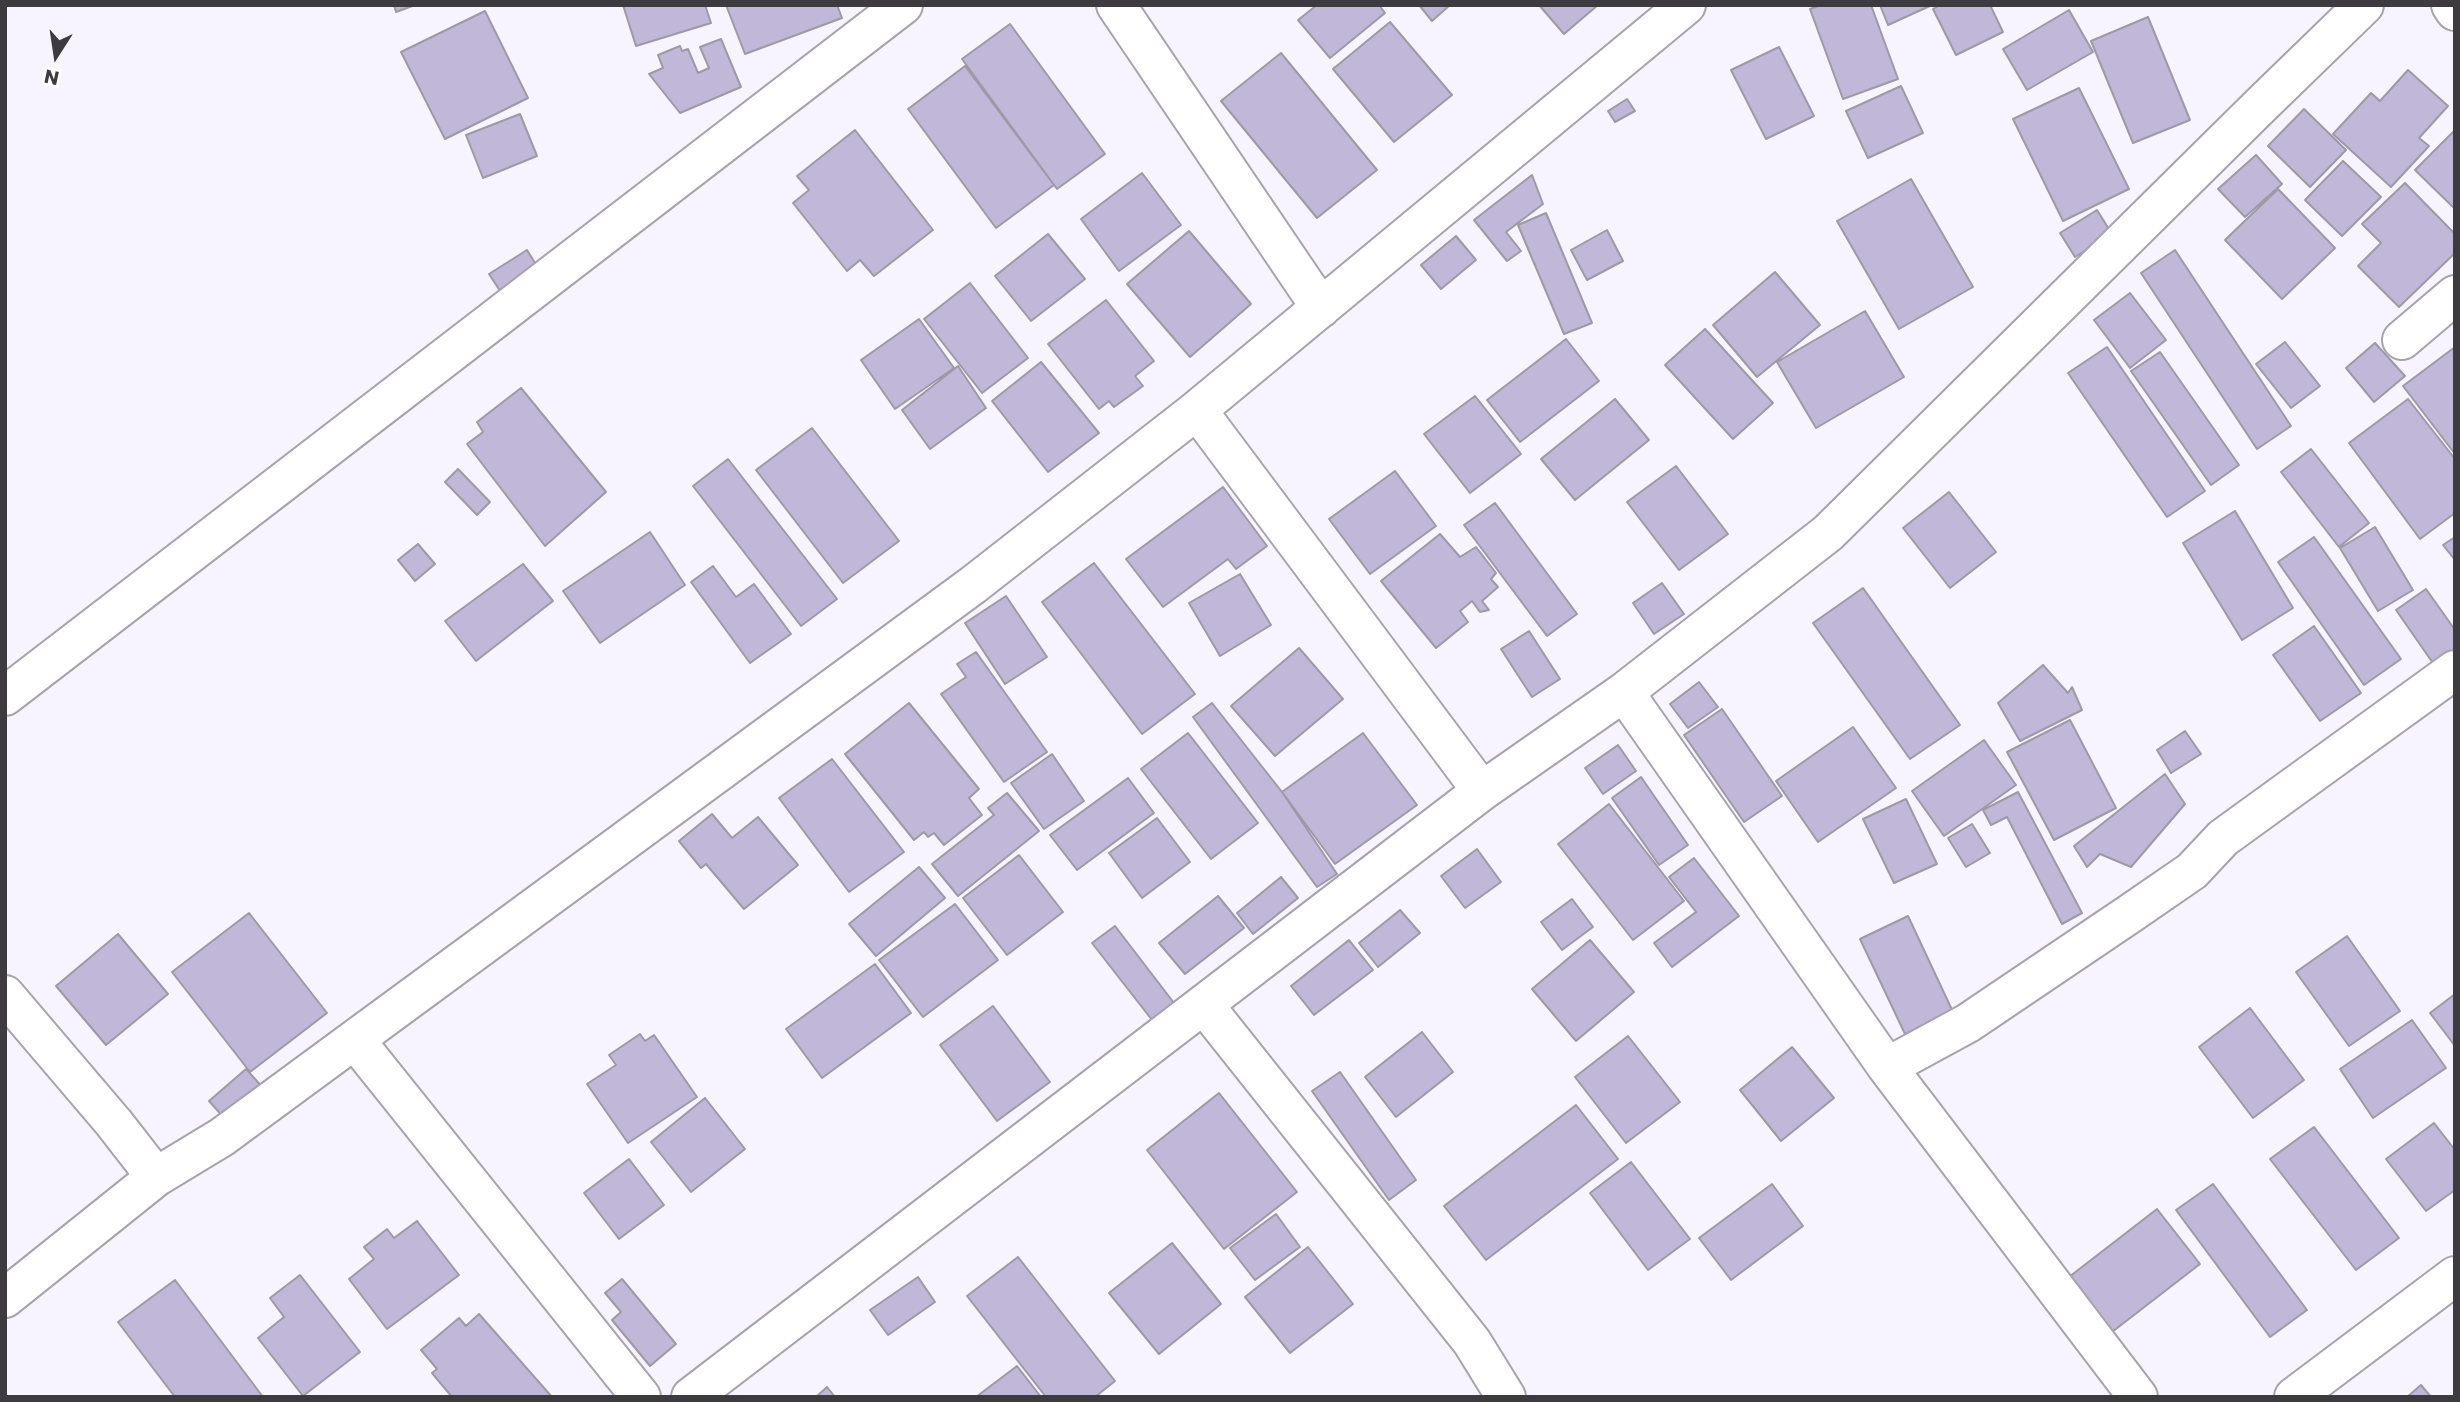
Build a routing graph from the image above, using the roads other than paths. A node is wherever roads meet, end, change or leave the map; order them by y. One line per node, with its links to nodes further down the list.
1 (903, 5): 13 (street)
2 (1116, 5): 8 (street)
3 (1686, 5): 8 (street)
4 (2364, 5): 12 (street)
5 (2451, 5): 6 (street)
6 (2455, 11)
7 (2455, 295): 9 (street)
8 (1321, 308): 10 (street)
9 (2402, 340)
10 (1197, 410): 14 (street); 17 (street)
11 (2455, 670): 18 (street)
12 (1624, 692): 14 (street); 18 (street)
13 (5, 696)
14 (1482, 791): 16 (street)
15 (5, 995): 19 (street)
16 (1204, 1005): 23 (street); 24 (street)
17 (355, 1040): 19 (street); 22 (street)
18 (1887, 1067): 25 (street)
19 (156, 1177): 21 (street)
20 (2455, 1276): 26 (street)
21 (5, 1298)
22 (642, 1397)
23 (691, 1397)
24 (1506, 1397)
25 (2138, 1397)
26 (2294, 1397)

